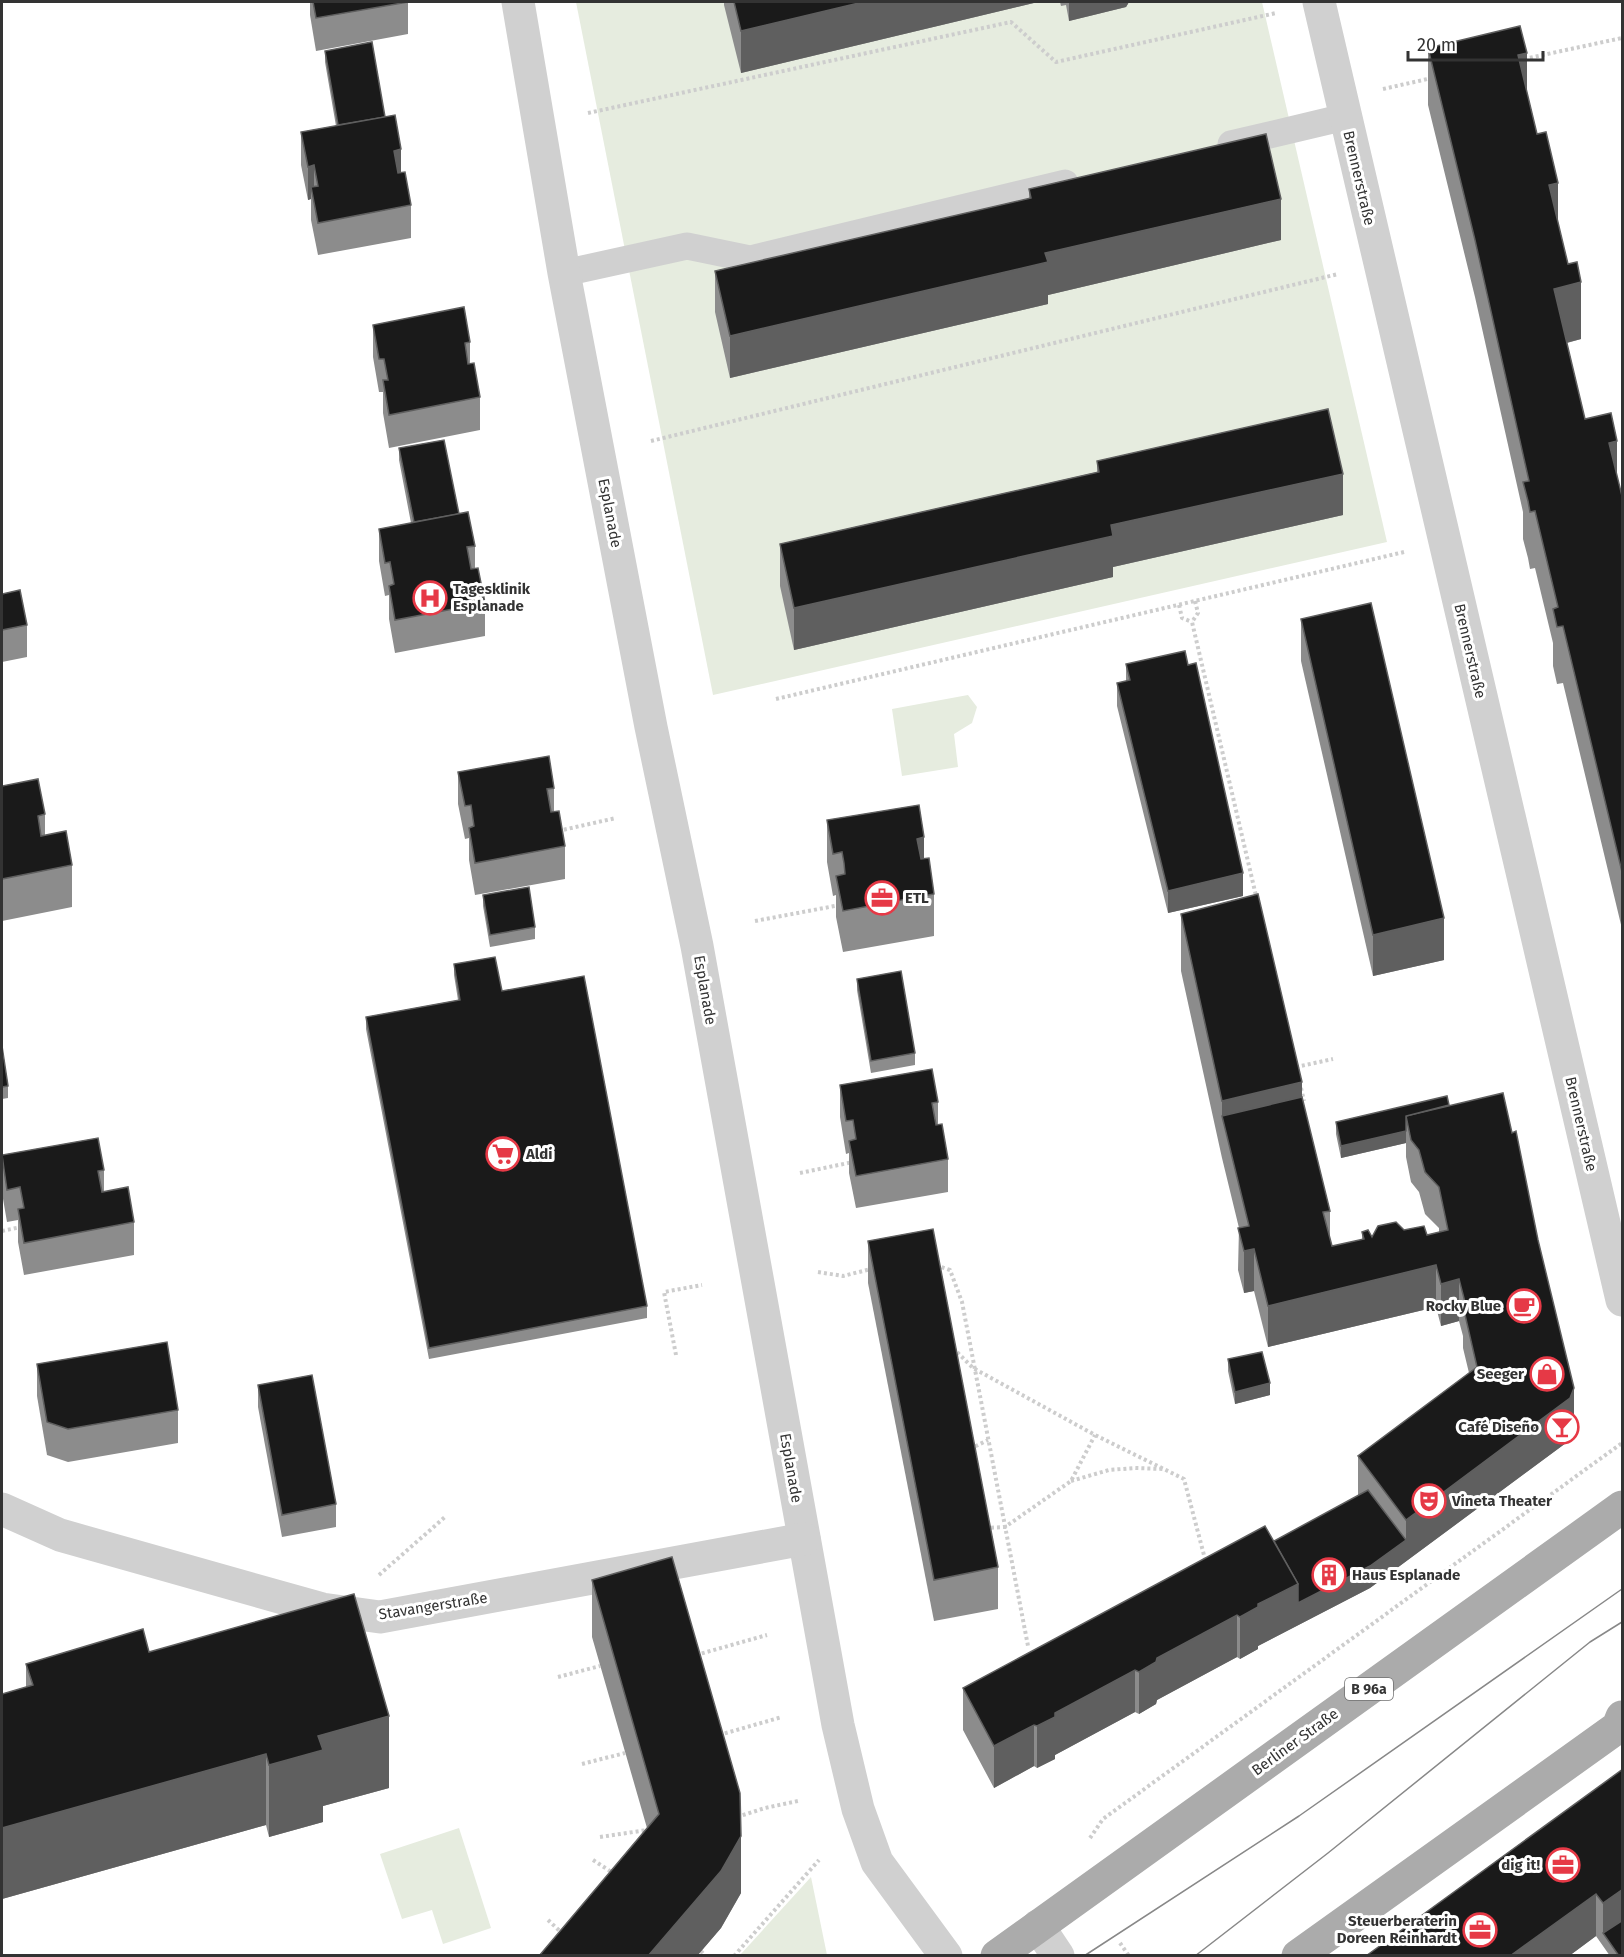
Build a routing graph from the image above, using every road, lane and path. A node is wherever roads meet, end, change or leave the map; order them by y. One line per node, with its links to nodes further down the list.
1 (518, 2): 12 (street, Esplanade)
2 (1319, 2): 9 (street, Brennerstraße)
3 (1276, 13): 8 (path)
4 (1623, 38): 5 (path)
5 (1520, 60)
6 (1440, 76): 7 (path)
7 (1383, 89)
8 (588, 113)
9 (1345, 117): 10 (lane); 37 (street, Brennerstraße)
10 (1211, 148)
11 (1084, 179): 12 (lane)
12 (564, 273): 52 (street, Esplanade)
13 (1338, 274): 14 (path)
14 (651, 441)
15 (1404, 552): 16 (path)
16 (1195, 601): 17 (path); 18 (path)
17 (1179, 605): 18 (path); 19 (path)
18 (1192, 622): 23 (path)
19 (776, 699)
20 (616, 818): 21 (path)
21 (549, 833)
22 (844, 904): 24 (path)
23 (1258, 904)
24 (755, 921)
25 (1293, 1056): 27 (path)
26 (1333, 1059): 27 (path)
27 (1296, 1067): 28 (path)
28 (1304, 1101)
29 (854, 1162): 30 (path)
30 (800, 1173)
31 (21, 1227): 32 (path)
32 (2, 1231)
33 (933, 1263): 40 (path)
34 (880, 1267): 35 (path)
35 (818, 1272)
36 (702, 1285): 39 (path)
37 (1623, 1300)
38 (946, 1341): 40 (path)
39 (676, 1355)
40 (973, 1368): 41 (path); 42 (path)
41 (1095, 1435): 45 (path); 46 (path)
42 (988, 1440): 44 (path); 50 (path)
43 (1623, 1443): 69 (path)
44 (967, 1451)
45 (1166, 1469): 46 (path); 53 (path)
46 (1071, 1481): 50 (path)
47 (1623, 1507): 74 (main road, Berliner Straße / B 96a)
48 (2, 1509): 52 (street, Stavangerstraße)
49 (445, 1517): 54 (path)
50 (1005, 1527): 51 (path); 56 (path)
51 (982, 1528)
52 (804, 1539): 80 (street, Esplanade)
53 (1205, 1559)
54 (375, 1578)
55 (767, 1635): 57 (path)
56 (1028, 1646)
57 (686, 1658)
58 (600, 1666): 59 (path)
59 (558, 1677)
60 (782, 1717): 62 (path)
61 (1620, 1722): 84 (main road)
62 (717, 1736)
63 (625, 1753): 64 (path)
64 (582, 1764)
65 (798, 1801): 66 (path)
66 (732, 1818)
67 (647, 1830): 68 (path)
68 (600, 1837)
69 (1084, 1845)
70 (593, 1860): 72 (path)
71 (819, 1860): 79 (path)
72 (622, 1880)
73 (548, 1920): 75 (path)
74 (1038, 1926): 81 (main road, Berliner Straße / B 96a); 82 (street)
75 (565, 1935)
76 (1120, 1943): 83 (path)
77 (701, 1951): 78 (path)
78 (705, 1956)
79 (734, 1956)
80 (946, 1956)
81 (997, 1956)
82 (1058, 1956)
83 (1129, 1956)
84 (1298, 1956)

